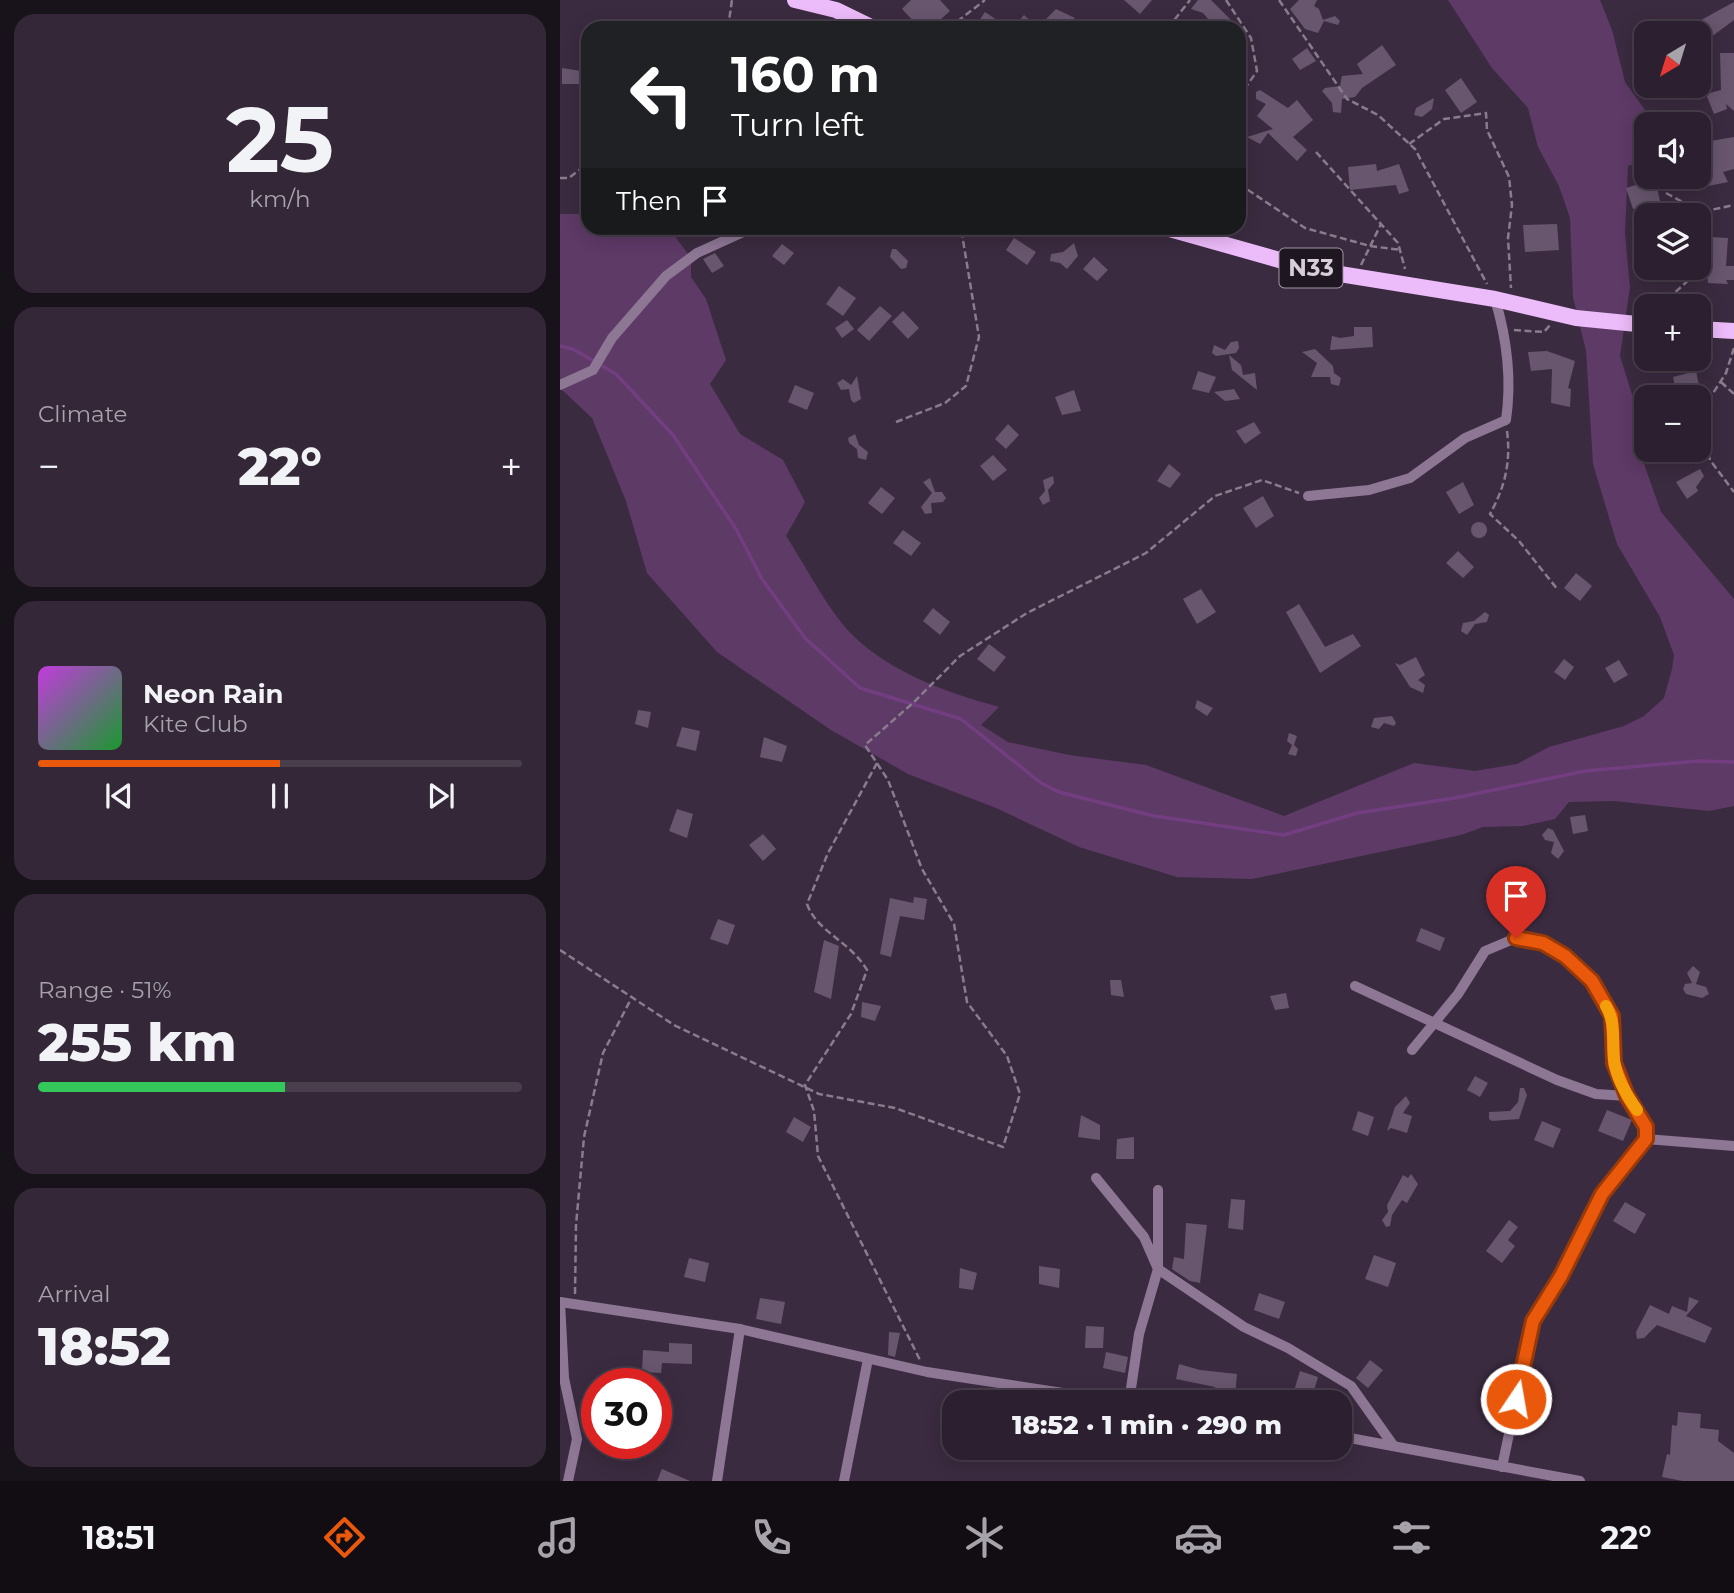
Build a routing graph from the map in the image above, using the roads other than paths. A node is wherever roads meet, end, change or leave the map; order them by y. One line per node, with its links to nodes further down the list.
1 (795, 0): 2 (main road)
2 (859, 21)
3 (737, 235): 9 (street)
4 (1189, 235): 5 (main road, N33)
5 (1496, 299): 6 (main road, N33); 10 (street)
6 (1634, 323)
7 (1711, 329): 8 (main road)
8 (1734, 331)
9 (560, 385)
10 (1308, 496)
11 (1354, 986): 12 (street)
12 (1435, 1022): 13 (street); 14 (street); 14 (street)
13 (1412, 1050)
14 (1627, 1096): 15 (street)
15 (1646, 1139): 16 (street); 27 (street)
16 (1734, 1146)
17 (1096, 1178): 19 (street)
18 (1158, 1190): 19 (street)
19 (1158, 1269): 24 (street); 26 (street)
20 (560, 1302): 21 (street); 28 (street)
21 (740, 1329): 22 (street); 29 (street)
22 (868, 1359): 23 (street); 30 (street)
23 (1044, 1390)
24 (1131, 1390)
25 (1352, 1438): 26 (street)
26 (1393, 1445): 27 (street)
27 (1502, 1467): 31 (street)
28 (568, 1481)
29 (717, 1481)
30 (844, 1481)
31 (1580, 1481)

